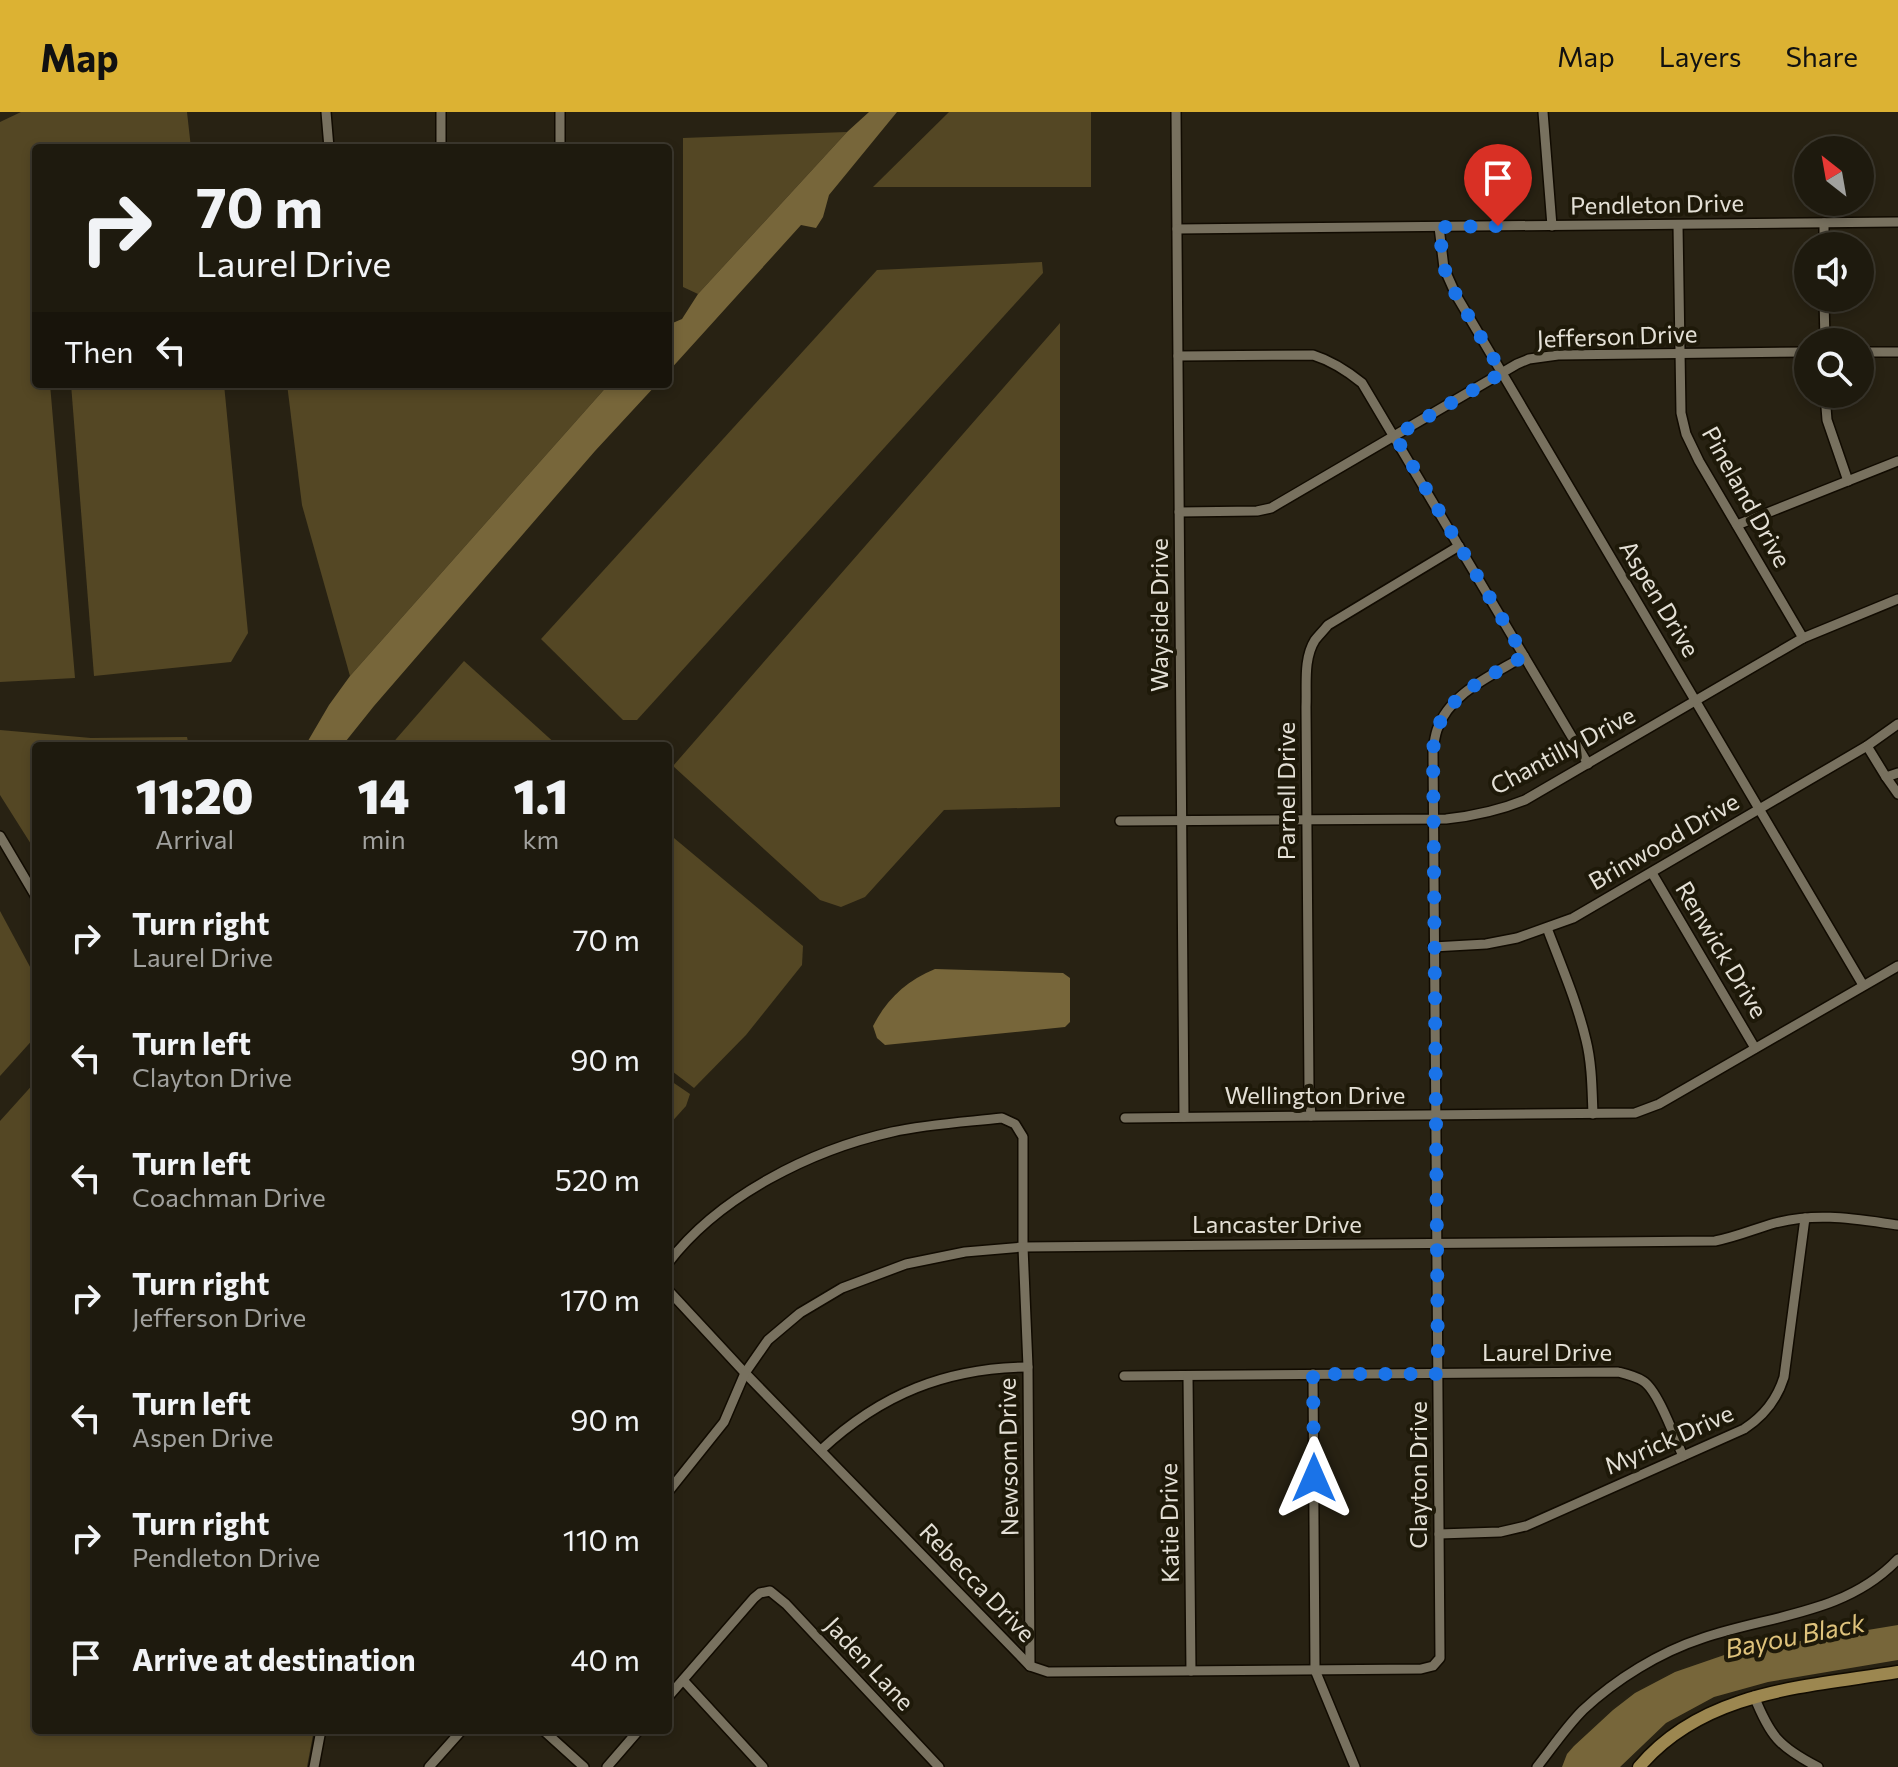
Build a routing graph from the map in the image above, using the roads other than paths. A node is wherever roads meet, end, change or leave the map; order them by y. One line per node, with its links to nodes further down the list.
1 (326, 112): 6 (street)
2 (441, 112): 7 (street)
3 (560, 112): 8 (street)
4 (1176, 112): 14 (street, Wayside Drive)
5 (1543, 112): 12 (street)
6 (329, 144)
7 (441, 144)
8 (560, 144)
9 (1898, 222): 10 (street, Pendleton Drive)
10 (1824, 223): 11 (street, Pendleton Drive); 15 (street)
11 (1678, 225): 12 (street, Pendleton Drive); 19 (street, Pineland Drive)
12 (1552, 226): 13 (street, Pendleton Drive)
13 (1439, 227): 14 (street, Pendleton Drive); 21 (street, Aspen Drive)
14 (1177, 229): 20 (street, Wayside Drive)
15 (1824, 232)
16 (1794, 352): 19 (street, Jefferson Drive)
17 (1874, 352): 18 (street)
18 (1898, 352)
19 (1679, 354): 21 (street, Jefferson Drive); 27 (street, Pineland Drive)
20 (1178, 356): 23 (street); 26 (street, Wayside Drive)
21 (1502, 373): 23 (street, Jefferson Drive); 32 (street, Aspen Drive)
22 (1827, 408): 25 (street)
23 (1395, 436): 26 (street, Jefferson Drive); 28 (street)
24 (1898, 461): 25 (street)
25 (1848, 481): 27 (street)
26 (1179, 512): 43 (street, Wayside Drive)
27 (1737, 525): 30 (street, Pineland Drive)
28 (1459, 546): 31 (street); 41 (street, Parnell Drive)
29 (1898, 599): 30 (street, Chantilly Drive)
30 (1803, 638): 32 (street, Chantilly Drive)
31 (1524, 656): 35 (street); 40 (street, Clayton Drive)
32 (1695, 701): 35 (street, Chantilly Drive); 39 (street, Aspen Drive)
33 (1898, 724): 34 (street, Brinwood Drive)
34 (1867, 746): 37 (street); 39 (street, Brinwood Drive)
35 (1588, 764): 40 (street, Chantilly Drive)
36 (1898, 773): 37 (street)
37 (1886, 777): 38 (street)
38 (1898, 794)
39 (1759, 809): 45 (street, Brinwood Drive); 50 (street, Aspen Drive)
40 (1432, 819): 41 (street, Chantilly Drive); 48 (street, Clayton Drive)
41 (1307, 820): 43 (street, Chantilly Drive); 54 (street, Parnell Drive)
42 (1120, 821): 43 (street, Chantilly Drive)
43 (1181, 822): 55 (street, Wayside Drive)
44 (0, 836): 46 (street)
45 (1652, 873): 47 (street, Brinwood Drive); 51 (street, Renwick Drive)
46 (32, 890)
47 (1547, 928): 48 (street, Brinwood Drive); 52 (street)
48 (1433, 947): 53 (street, Clayton Drive)
49 (1898, 966): 50 (street, Wellington Drive)
50 (1863, 985): 51 (street, Wellington Drive)
51 (1755, 1048): 52 (street, Wellington Drive)
52 (1593, 1114): 53 (street, Wellington Drive)
53 (1435, 1115): 54 (street, Wellington Drive); 59 (street, Clayton Drive)
54 (1311, 1116): 55 (street, Wellington Drive)
55 (1184, 1117): 56 (street, Wellington Drive)
56 (1125, 1118)
57 (1805, 1218): 58 (street, Lancaster Drive); 59 (street, Lancaster Drive); 70 (street, Myrick Drive)
58 (1898, 1225)
59 (1436, 1244): 60 (street, Lancaster Drive); 66 (street, Clayton Drive)
60 (1023, 1247): 61 (street, Newsom Drive); 63 (street, Newsom Drive); 64 (street, Lancaster Drive)
61 (672, 1259)
62 (672, 1294): 64 (street, Rebecca Drive)
63 (1028, 1367): 69 (street); 75 (street, Newsom Drive)
64 (745, 1373): 69 (street, Rebecca Drive); 71 (street, Lancaster Drive)
65 (1313, 1374): 66 (street, Laurel Drive); 68 (street, Laurel Drive); 76 (street)
66 (1438, 1374): 70 (street, Laurel Drive); 72 (street, Clayton Drive)
67 (1124, 1376): 68 (street, Laurel Drive)
68 (1188, 1376): 77 (street, Katie Drive)
69 (821, 1450): 75 (street, Rebecca Drive)
70 (1683, 1456): 72 (street, Myrick Drive)
71 (672, 1487)
72 (1439, 1534): 74 (street, Clayton Drive)
73 (1898, 1559): 93 (street)
74 (1435, 1664): 76 (street, Rebecca Drive)
75 (1030, 1666): 77 (street, Rebecca Drive)
76 (1315, 1670): 77 (street, Rebecca Drive); 92 (street)
77 (1191, 1671)
78 (1898, 1672): 81 (main road)
79 (683, 1680): 80 (street); 90 (street); 91 (street, Jaden Lane)
80 (672, 1692)
81 (1754, 1696): 94 (main road); 95 (street)
82 (320, 1734): 86 (street)
83 (458, 1734): 87 (street)
84 (547, 1734): 88 (street)
85 (636, 1734): 89 (street)
86 (314, 1767)
87 (429, 1767)
88 (584, 1767)
89 (607, 1767)
90 (763, 1767)
91 (939, 1767)
92 (1355, 1767)
93 (1537, 1767)
94 (1639, 1767)
95 (1818, 1767)

